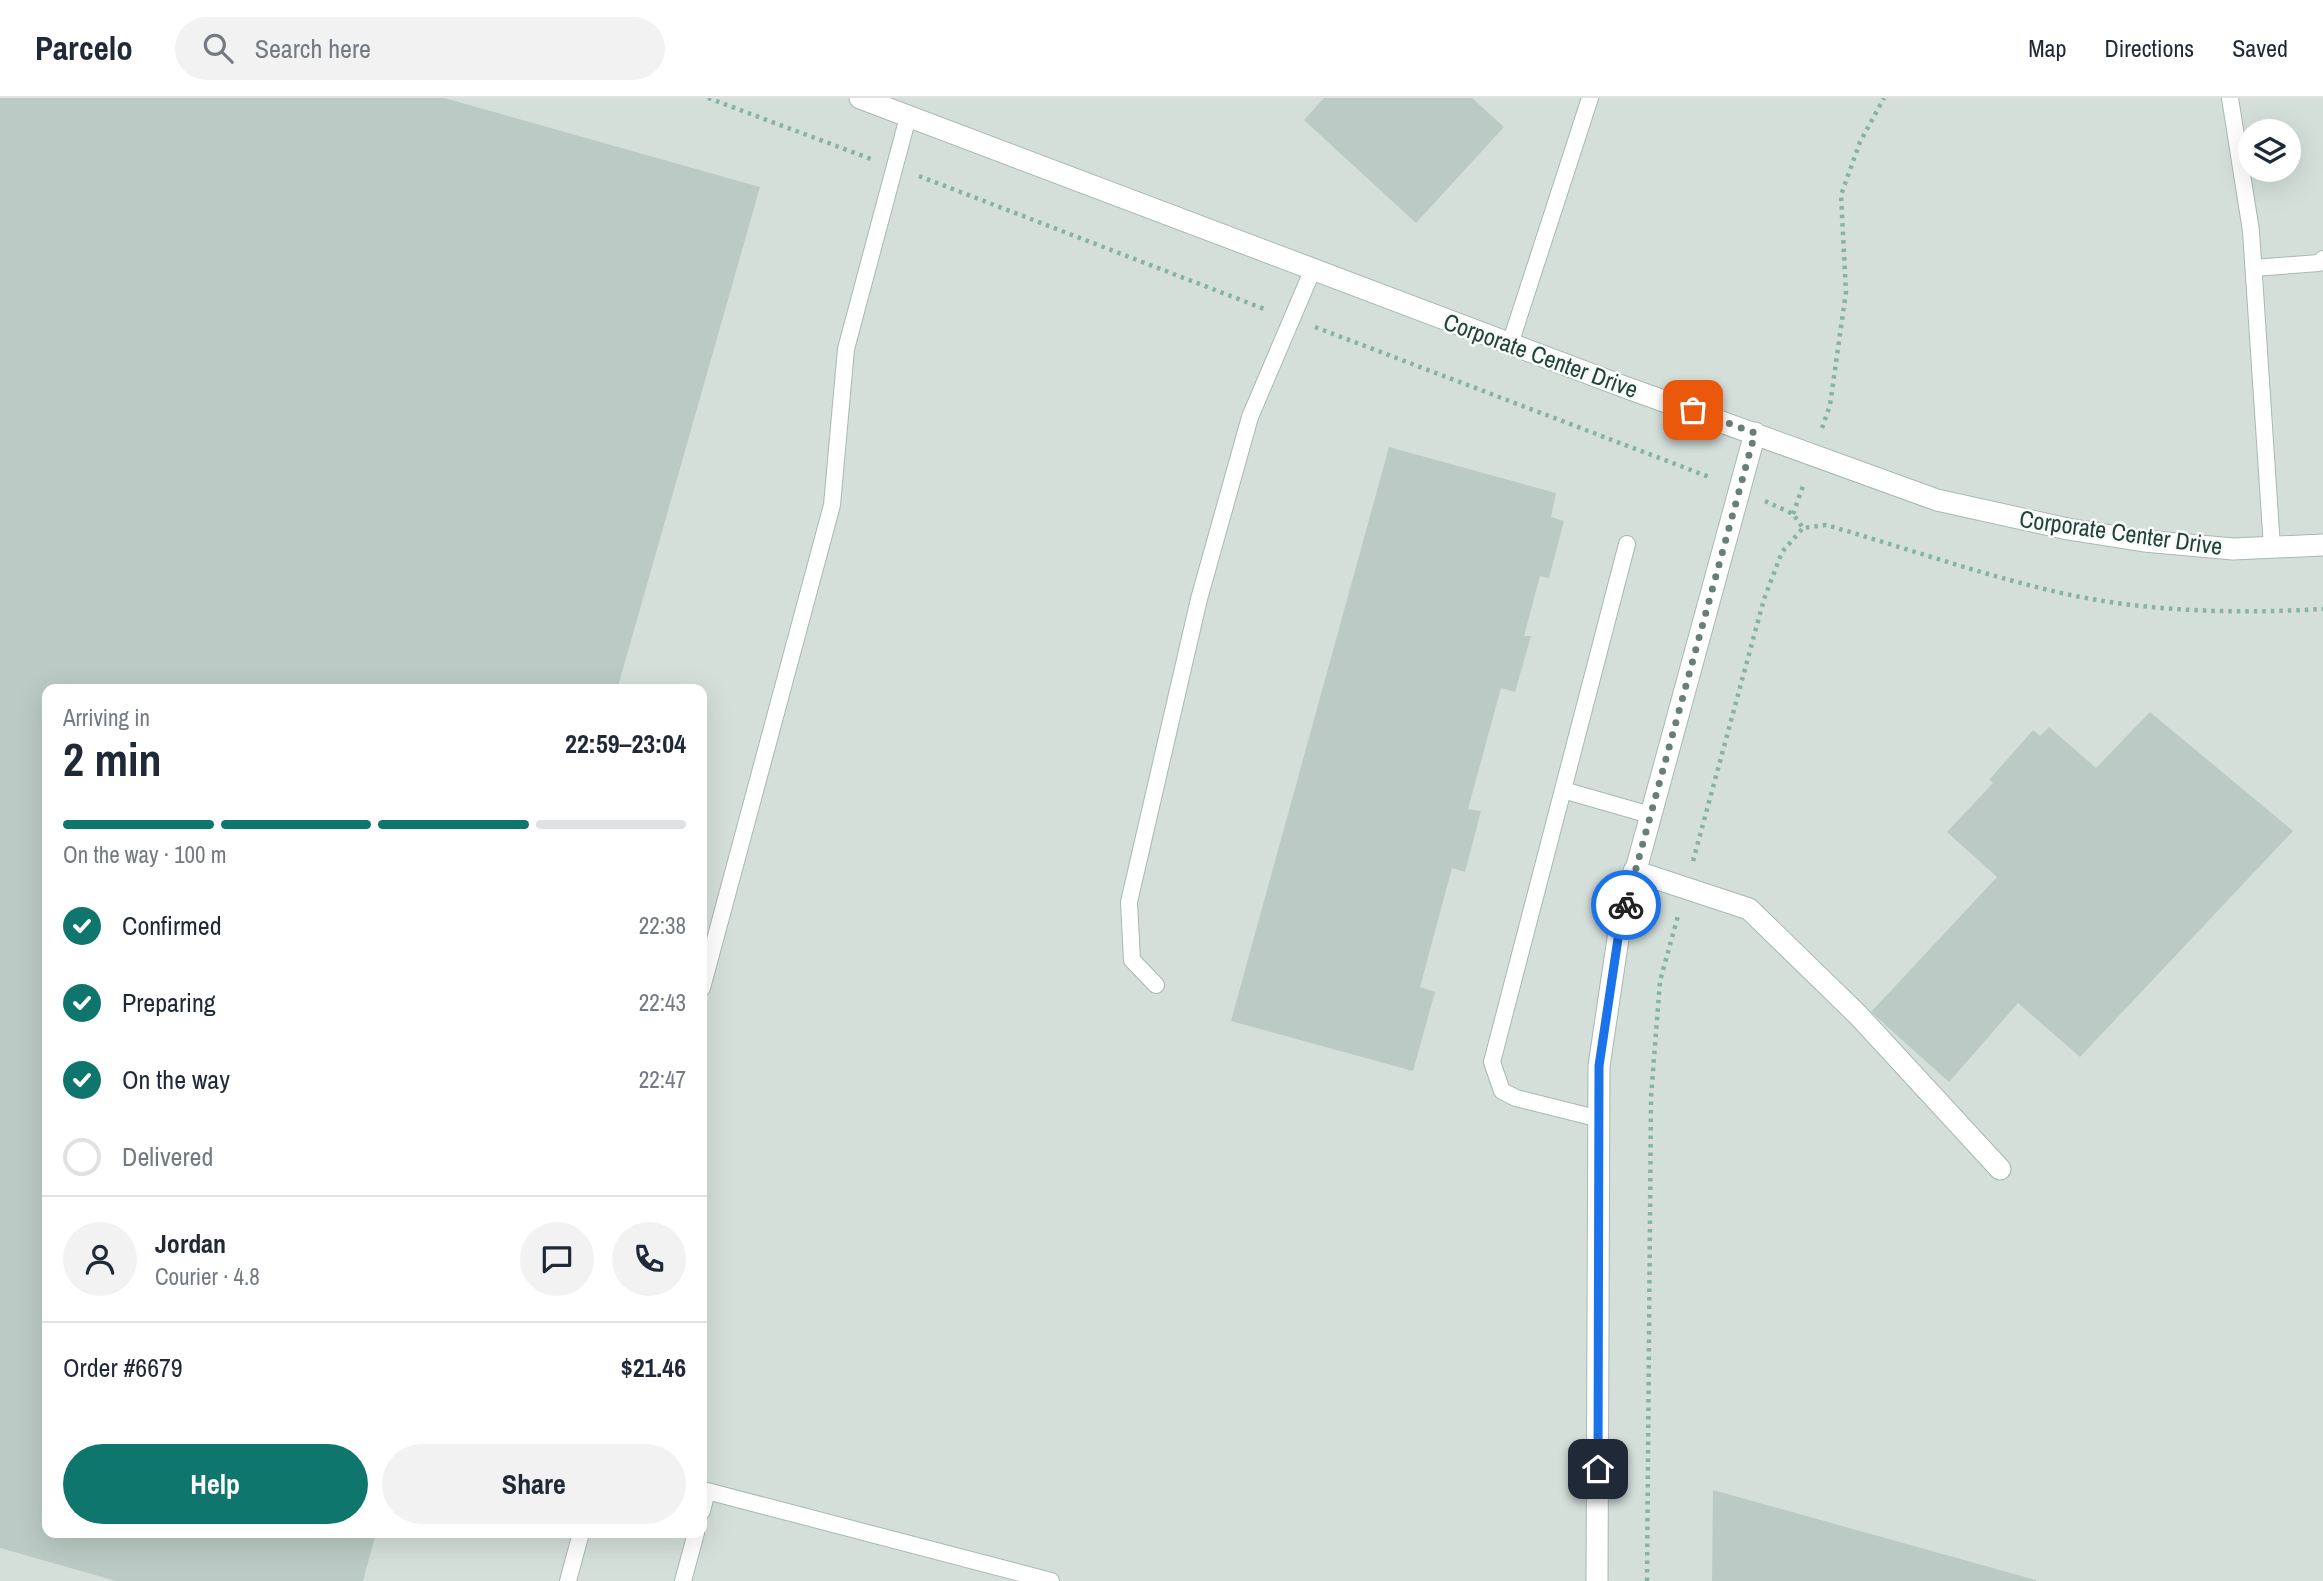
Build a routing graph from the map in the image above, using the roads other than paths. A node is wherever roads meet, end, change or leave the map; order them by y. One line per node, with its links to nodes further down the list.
1 (860, 98): 4 (street, Corporate Center Drive)
2 (1590, 98): 8 (lane)
3 (2230, 98): 6 (lane)
4 (908, 117): 7 (street, Corporate Center Drive); 16 (lane)
5 (2323, 259): 6 (lane)
6 (2254, 268): 12 (lane)
7 (1313, 269): 8 (street, Corporate Center Drive); 17 (lane)
8 (1510, 344): 9 (street, Corporate Center Drive)
9 (1755, 433): 12 (street, Corporate Center Drive); 14 (street)
10 (1628, 544): 13 (lane)
11 (2323, 545): 12 (street, Corporate Center Drive)
12 (2272, 547)
13 (1563, 790): 14 (lane); 18 (lane)
14 (1650, 815): 15 (street)
15 (1634, 871): 18 (street); 19 (street)
16 (707, 969)
17 (1156, 985)
18 (1600, 1119): 26 (street)
19 (2000, 1169)
20 (707, 1491): 25 (lane)
21 (580, 1538): 23 (lane)
22 (695, 1538): 24 (lane)
23 (568, 1581)
24 (683, 1581)
25 (1051, 1581)
26 (1597, 1581)

